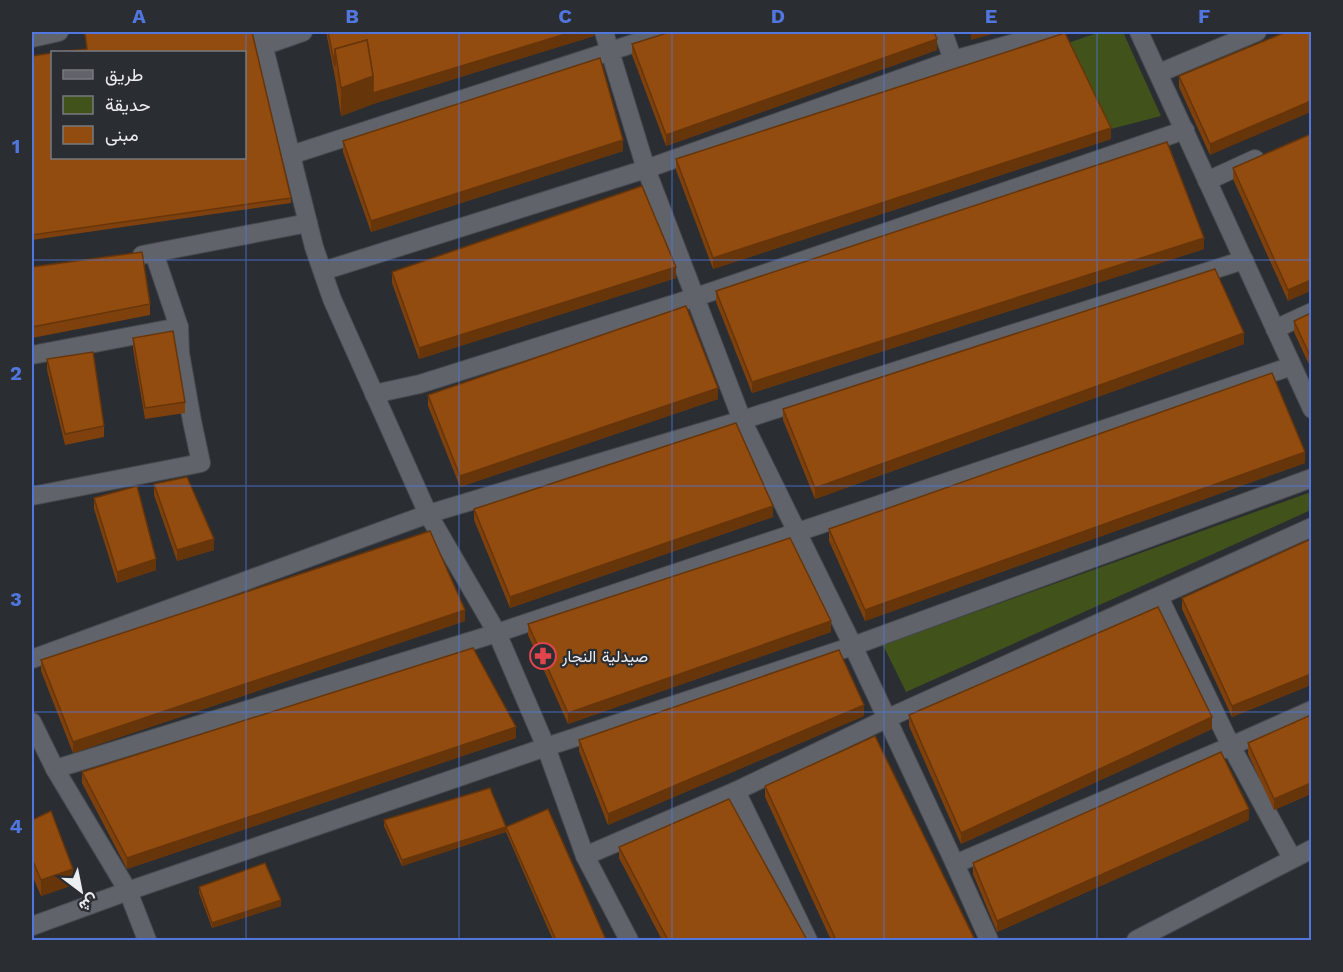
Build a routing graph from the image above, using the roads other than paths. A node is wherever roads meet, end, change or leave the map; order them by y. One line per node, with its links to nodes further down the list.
1 (59, 32): 9 (street)
2 (303, 32): 10 (street)
3 (604, 32): 11 (street)
4 (669, 32): 11 (street)
5 (943, 32): 12 (street)
6 (1055, 32): 12 (street)
7 (1140, 32): 13 (street)
8 (1257, 32): 13 (street)
9 (32, 38)
10 (262, 39): 16 (street)
11 (610, 51): 16 (street); 17 (street)
12 (953, 60): 17 (street)
13 (1159, 74): 14 (street)
14 (1185, 130): 18 (street); 24 (street)
15 (1270, 153): 18 (street)
16 (291, 155): 19 (street)
17 (646, 169): 23 (street); 24 (street)
18 (1207, 181): 22 (street)
19 (308, 223): 20 (street); 23 (street)
20 (154, 253): 21 (street); 26 (street)
21 (120, 257)
22 (1244, 260): 27 (street); 32 (street)
23 (323, 271): 30 (street)
24 (696, 297): 30 (street); 32 (street)
25 (1311, 312): 27 (street)
26 (178, 327): 28 (street); 34 (street)
27 (1275, 329): 29 (street)
28 (32, 355)
29 (1292, 366): 31 (street); 37 (street)
30 (374, 394): 35 (street)
31 (1311, 409)
32 (742, 420): 35 (street); 37 (street)
33 (1311, 478): 40 (street)
34 (32, 496)
35 (428, 514): 39 (street); 41 (street)
36 (1311, 527): 38 (street)
37 (798, 532): 39 (street); 40 (street)
38 (1159, 597): 43 (street); 45 (street)
39 (497, 633): 46 (street); 47 (street)
40 (853, 646): 43 (street); 46 (street)
41 (32, 659)
42 (1311, 710): 45 (street)
43 (888, 718): 48 (street); 52 (street)
44 (32, 722): 47 (street)
45 (1231, 746): 51 (street); 52 (street)
46 (546, 747): 50 (street); 53 (street)
47 (55, 769): 53 (street)
48 (736, 791): 50 (street); 57 (street)
49 (1311, 849): 51 (street)
50 (585, 856): 56 (street)
51 (1292, 858): 59 (street)
52 (956, 864): 58 (street)
53 (128, 891): 54 (street); 55 (street)
54 (32, 926)
55 (147, 940)
56 (629, 940)
57 (808, 940)
58 (989, 940)
59 (1136, 940)

